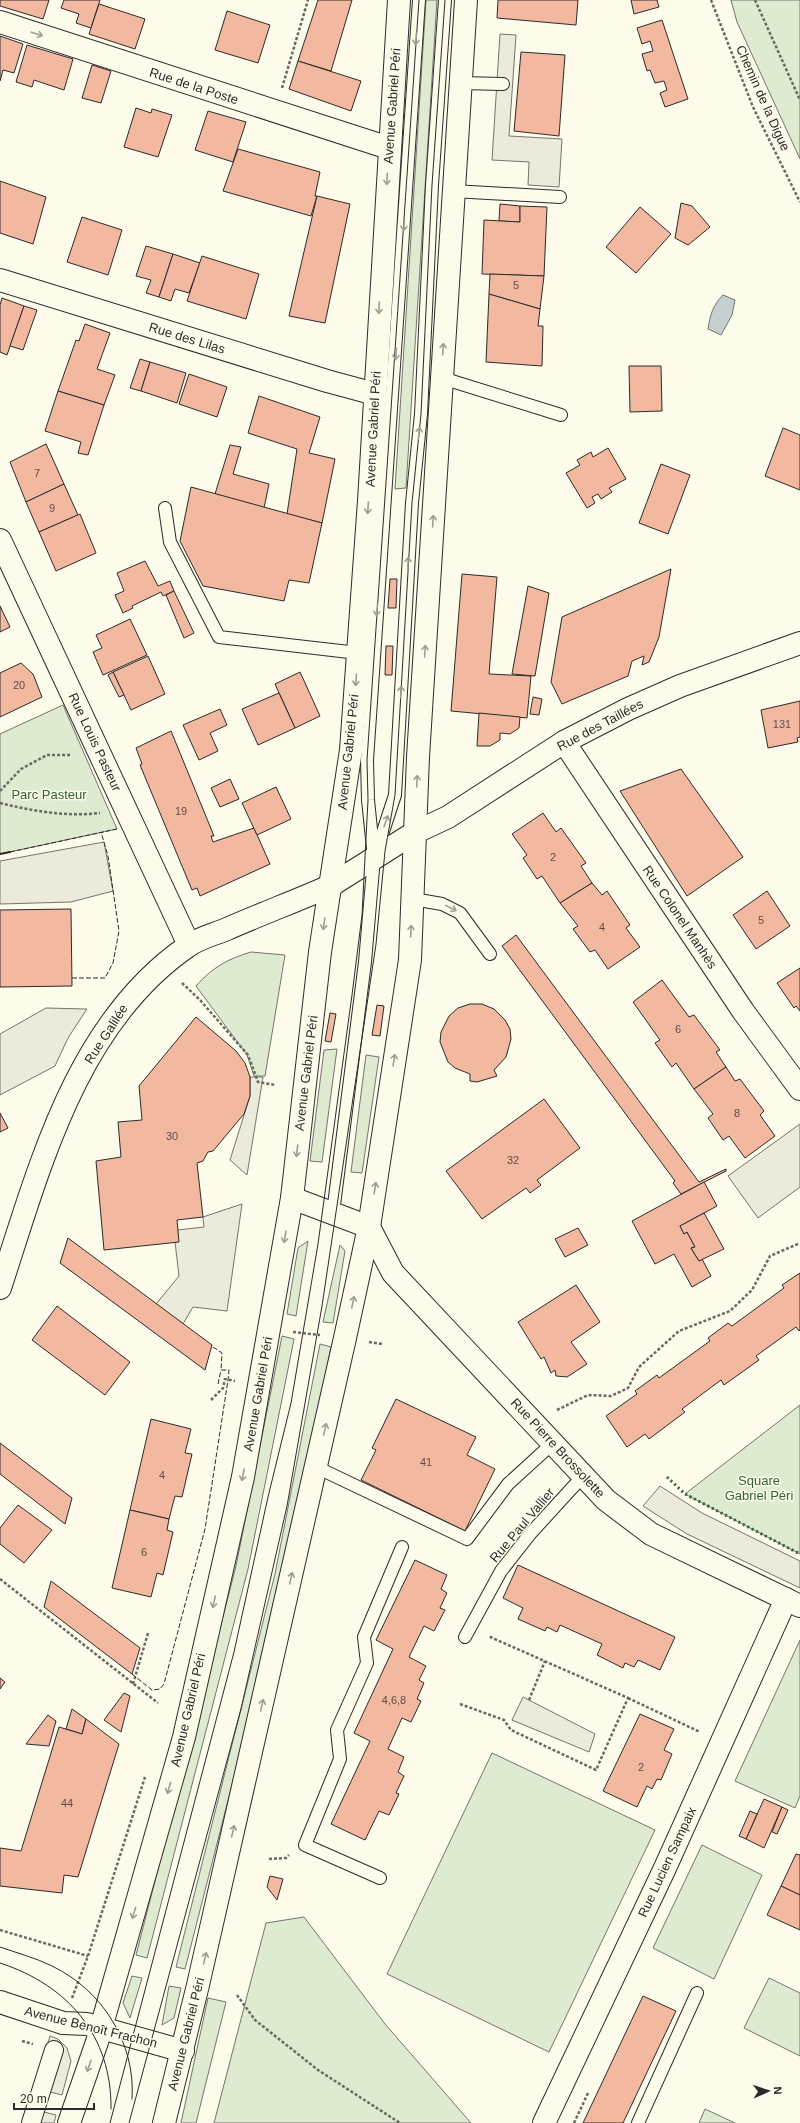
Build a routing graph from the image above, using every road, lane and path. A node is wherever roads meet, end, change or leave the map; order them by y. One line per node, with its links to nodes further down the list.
1 (308, 0): 12 (path)
2 (399, 0): 13 (main road, Avenue Gabriel Péri)
3 (419, 0): 31 (lane, Avenue Gabriel Péri, one-way to 31)
4 (445, 0): 31 (lane, Avenue Gabriel Péri, one-way to 4)
5 (466, 0): 9 (main road, Avenue Gabriel Péri)
6 (711, 0): 16 (path, Chemin de la Digue)
7 (755, 0): 11 (path)
8 (0, 22): 12 (main road, Rue de la Poste, one-way to 12)
9 (461, 83): 10 (lane); 14 (main road, Avenue Gabriel Péri)
10 (503, 84)
11 (800, 100)
12 (265, 108): 13 (main road, Rue de la Poste)
13 (388, 148): 19 (main road, Avenue Gabriel Péri, one-way to 19)
14 (453, 191): 15 (lane); 18 (main road, Avenue Gabriel Péri, one-way to 14)
15 (560, 197)
16 (800, 202)
17 (0, 280): 19 (main road, Rue des Lilas)
18 (442, 378): 20 (lane); 30 (main road, Avenue Gabriel Péri, one-way to 18)
19 (375, 394): 24 (main road, Avenue Gabriel Péri, one-way to 24)
20 (561, 415)
21 (165, 508): 24 (lane)
22 (0, 540): 26 (main road, Rue Louis Pasteur)
23 (800, 643): 25 (main road, Rue des Taillées)
24 (358, 653): 32 (main road, Avenue Gabriel Péri, one-way to 32)
25 (564, 742): 30 (main road, Rue des Taillées); 38 (main road, Rue Colonel Manhès)
26 (105, 763): 27 (path); 29 (main road, Rue Louis Pasteur)
27 (0, 791)
28 (0, 803): 29 (path)
29 (129, 815): 34 (main road, Rue Louis Pasteur)
30 (414, 834): 31 (main road, Rue des Taillées); 33 (main road, Avenue Gabriel Péri)
31 (374, 858): 32 (main road, Rue Galilée); 40 (lane, Avenue Gabriel Péri)
32 (330, 886): 34 (main road, Rue Galilée); 39 (main road, Avenue Gabriel Péri, one-way to 39)
33 (413, 899): 35 (lane, one-way to 35); 41 (main road, Avenue Gabriel Péri, one-way to 33)
34 (189, 945): 36 (main road, Rue Galilée)
35 (490, 954)
36 (164, 966): 37 (path); 43 (main road, Rue Galilée)
37 (275, 1085)
38 (800, 1089)
39 (292, 1198): 40 (main road); 44 (main road, Avenue Gabriel Péri, one-way to 44)
40 (333, 1213): 41 (main road)
41 (369, 1227): 45 (main road, Avenue Gabriel Péri, one-way to 41); 49 (main road, Rue Pierre Brossolette)
42 (800, 1243): 49 (path)
43 (0, 1288)
44 (270, 1330): 45 (path); 73 (main road, Avenue Gabriel Péri, one-way to 73)
45 (346, 1338): 46 (path); 51 (main road, Avenue Gabriel Péri, one-way to 45)
46 (382, 1344)
47 (238, 1381): 48 (path)
48 (211, 1400)
49 (532, 1420): 50 (main road, Rue Pierre Brossolette)
50 (553, 1443): 51 (lane); 52 (main road, Rue Pierre Brossolette)
51 (316, 1467): 75 (main road, Avenue Gabriel Péri, one-way to 51)
52 (583, 1476): 55 (main road, Rue Pierre Brossolette); 57 (lane, Rue Paul Vallier)
53 (402, 1547): 66 (lane)
54 (0, 1580): 59 (path)
55 (793, 1603): 64 (main road, Rue Lucien Sampaix)
56 (148, 1633): 59 (path)
57 (467, 1633): 58 (path)
58 (545, 1661): 60 (path); 61 (path)
59 (133, 1684): 62 (path)
60 (628, 1698): 63 (path); 64 (path)
61 (529, 1700)
62 (158, 1703)
63 (460, 1704)
64 (721, 1742): 80 (main road, Rue Lucien Sampaix)
65 (145, 1776): 68 (path)
66 (380, 1878)
67 (0, 1930): 68 (path)
68 (88, 1956): 72 (path)
69 (697, 1993): 81 (lane)
70 (237, 1995): 79 (path)
71 (0, 2002): 73 (main road, Avenue Benoît Frachon)
72 (69, 2003)
73 (101, 2029): 75 (main road, Avenue Benoît Frachon); 77 (main road, Avenue Gabriel Péri, one-way to 77)
74 (54, 2050): 76 (street)
75 (183, 2051): 78 (main road, Avenue Gabriel Péri)
76 (31, 2123)
77 (70, 2123)
78 (164, 2123)
79 (400, 2123)
80 (544, 2123)
81 (638, 2123)

